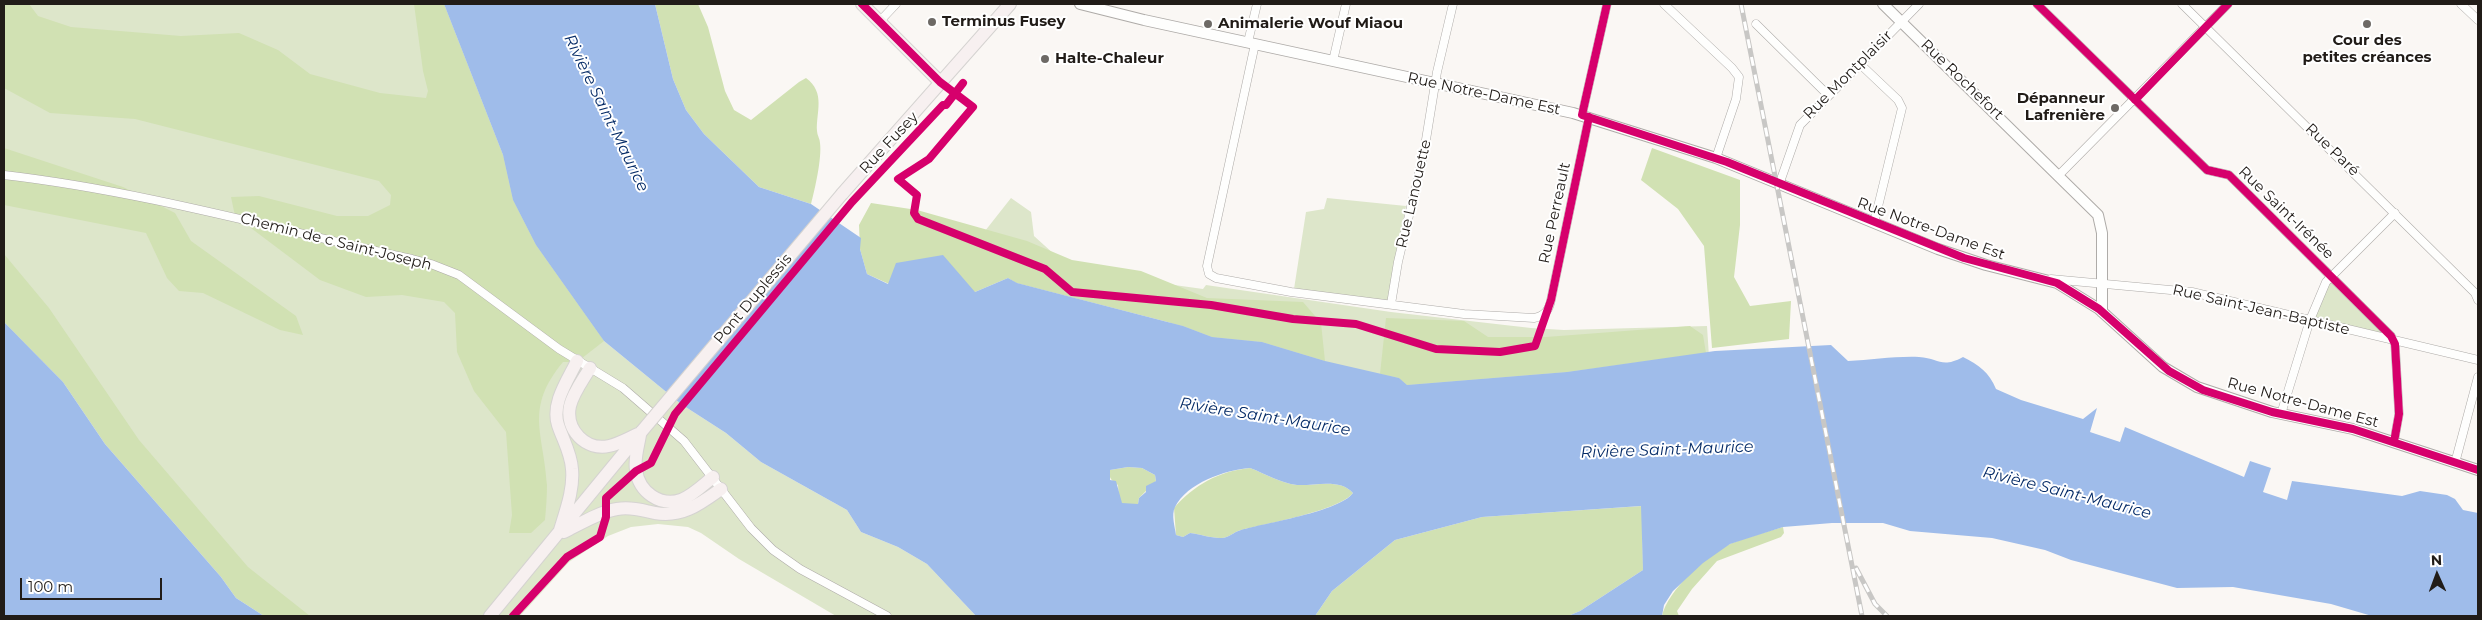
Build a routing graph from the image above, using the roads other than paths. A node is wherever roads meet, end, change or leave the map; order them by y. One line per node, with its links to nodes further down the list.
1 (862, 4): 17 (main road)
2 (896, 4): 17 (street)
3 (1010, 4): 24 (main road, Rue Fusey)
4 (1080, 4): 21 (street, Rue Notre-Dame Est)
5 (1257, 4): 21 (street)
6 (1346, 4): 22 (street)
7 (1453, 4): 25 (street, Rue Lanouette)
8 (1607, 4): 28 (street)
9 (1664, 4): 29 (street)
10 (1883, 4): 18 (street, Rue Rochefort)
11 (1919, 4): 18 (street, Rue Montplaisir)
12 (2037, 4): 27 (street, Rue Saint-Irénée)
13 (2182, 4): 20 (street, Rue Paré)
14 (2228, 4): 20 (street)
15 (2462, 4): 16 (street)
16 (2478, 20)
17 (880, 21): 24 (main road)
18 (1902, 22): 23 (street, Rue Montplaisir); 31 (street, Rue Rochefort)
19 (1756, 24): 26 (street)
20 (2205, 27): 27 (street); 34 (street, Rue Paré)
21 (1252, 43): 22 (street, Rue Notre-Dame Est); 40 (street, Rue Perreault)
22 (1333, 61): 25 (street, Rue Notre-Dame Est)
23 (1860, 64): 26 (street, Rue Montplaisir); 35 (street)
24 (940, 82): 33 (main road, Rue Fusey)
25 (1435, 83): 28 (street, Rue Notre-Dame Est); 40 (street, Rue Lanouette)
26 (1828, 95): 32 (street, Rue Montplaisir)
27 (2135, 100): 31 (street); 36 (street, Rue Saint-Irénée)
28 (1586, 116): 29 (street, Rue Notre-Dame Est); 40 (street, Rue Perreault)
29 (1716, 158): 32 (street, Rue Notre-Dame Est)
30 (4, 175): 45 (street, Chemin de c Saint-Joseph)
31 (2059, 175): 38 (street, Rue Rochefort)
32 (1780, 182): 35 (street, Rue Notre-Dame Est)
33 (842, 194): 49 (main road, Pont Duplessis, bridge)
34 (2395, 213): 36 (street); 39 (street, Rue Paré)
35 (1874, 223): 37 (street, Rue Notre-Dame Est)
36 (2331, 275): 42 (street); 43 (street, Rue Saint-Irénée)
37 (2041, 278): 38 (street, Rue Saint-Jean-Baptiste); 41 (street, Rue Notre-Dame Est)
38 (2102, 284): 41 (street, Rue Rochefort); 42 (street, Rue Saint-Jean-Baptiste)
39 (2478, 300)
40 (1391, 304)
41 (2102, 312): 48 (street, Rue Notre-Dame Est)
42 (2310, 320): 43 (street, Rue Saint-Jean-Baptiste); 48 (street)
43 (2394, 340): 44 (street, Rue Saint-Jean-Baptiste); 50 (street)
44 (2478, 360)
45 (577, 361): 46 (street, Chemin de c Saint-Joseph); 55 (main road)
46 (590, 368): 49 (main road); 53 (street, Chemin de c Saint-Joseph)
47 (2478, 377): 51 (street)
48 (2281, 414): 50 (street, Rue Notre-Dame Est)
49 (641, 432): 53 (main road); 55 (main road, Pont Duplessis)
50 (2394, 442): 51 (street, Rue Notre-Dame Est)
51 (2455, 463): 52 (street, Rue Notre-Dame Est)
52 (2478, 470)
53 (713, 477): 54 (street, Chemin de c Saint-Joseph)
54 (721, 489): 55 (main road); 57 (street, Chemin de c Saint-Joseph)
55 (559, 534): 56 (main road, Pont Duplessis)
56 (490, 616)
57 (887, 616)

